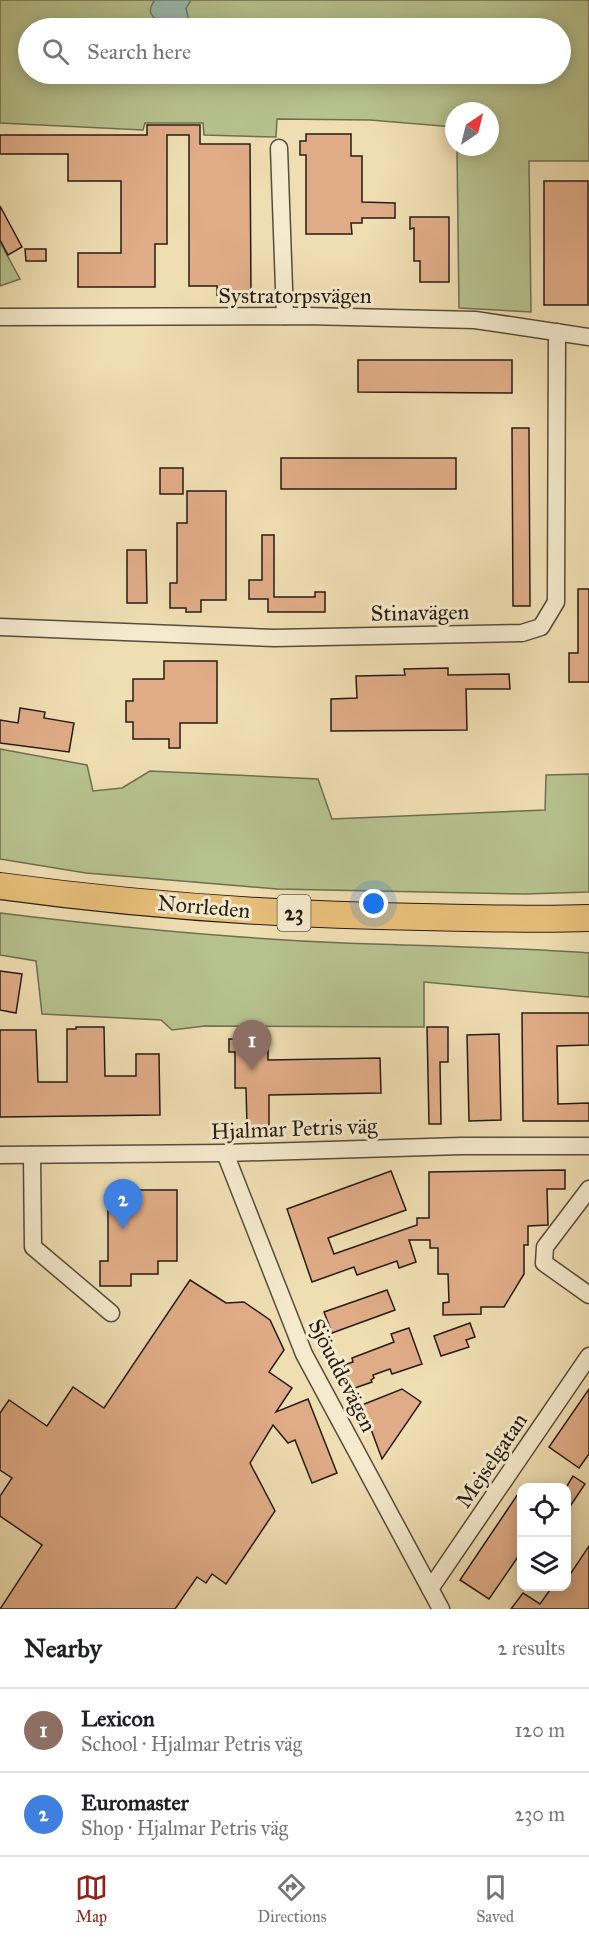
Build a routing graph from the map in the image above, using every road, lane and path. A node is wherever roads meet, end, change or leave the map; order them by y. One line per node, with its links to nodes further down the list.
1 (279, 148): 2 (street)
2 (285, 316): 3 (street, Systratorpsvägen); 4 (street, Systratorpsvägen)
3 (0, 317)
4 (557, 332): 5 (street, Systratorpsvägen); 6 (street, Stinavägen)
5 (589, 337)
6 (0, 627)
7 (0, 886): 9 (highway, Norrleden / 23)
8 (0, 898): 9 (highway, Norrleden / 23)
9 (587, 928)
10 (589, 1146): 11 (street, Hjalmar Petris väg)
11 (225, 1153): 13 (street, Hjalmar Petris väg); 18 (street, Sjöuddevägen)
12 (0, 1155): 13 (street, Hjalmar Petris väg)
13 (32, 1155): 16 (street)
14 (589, 1189): 15 (street)
15 (589, 1295)
16 (111, 1313)
17 (589, 1356): 18 (street, Mejselgatan)
18 (430, 1588): 19 (street, Sjöuddevägen)
19 (439, 1608)

